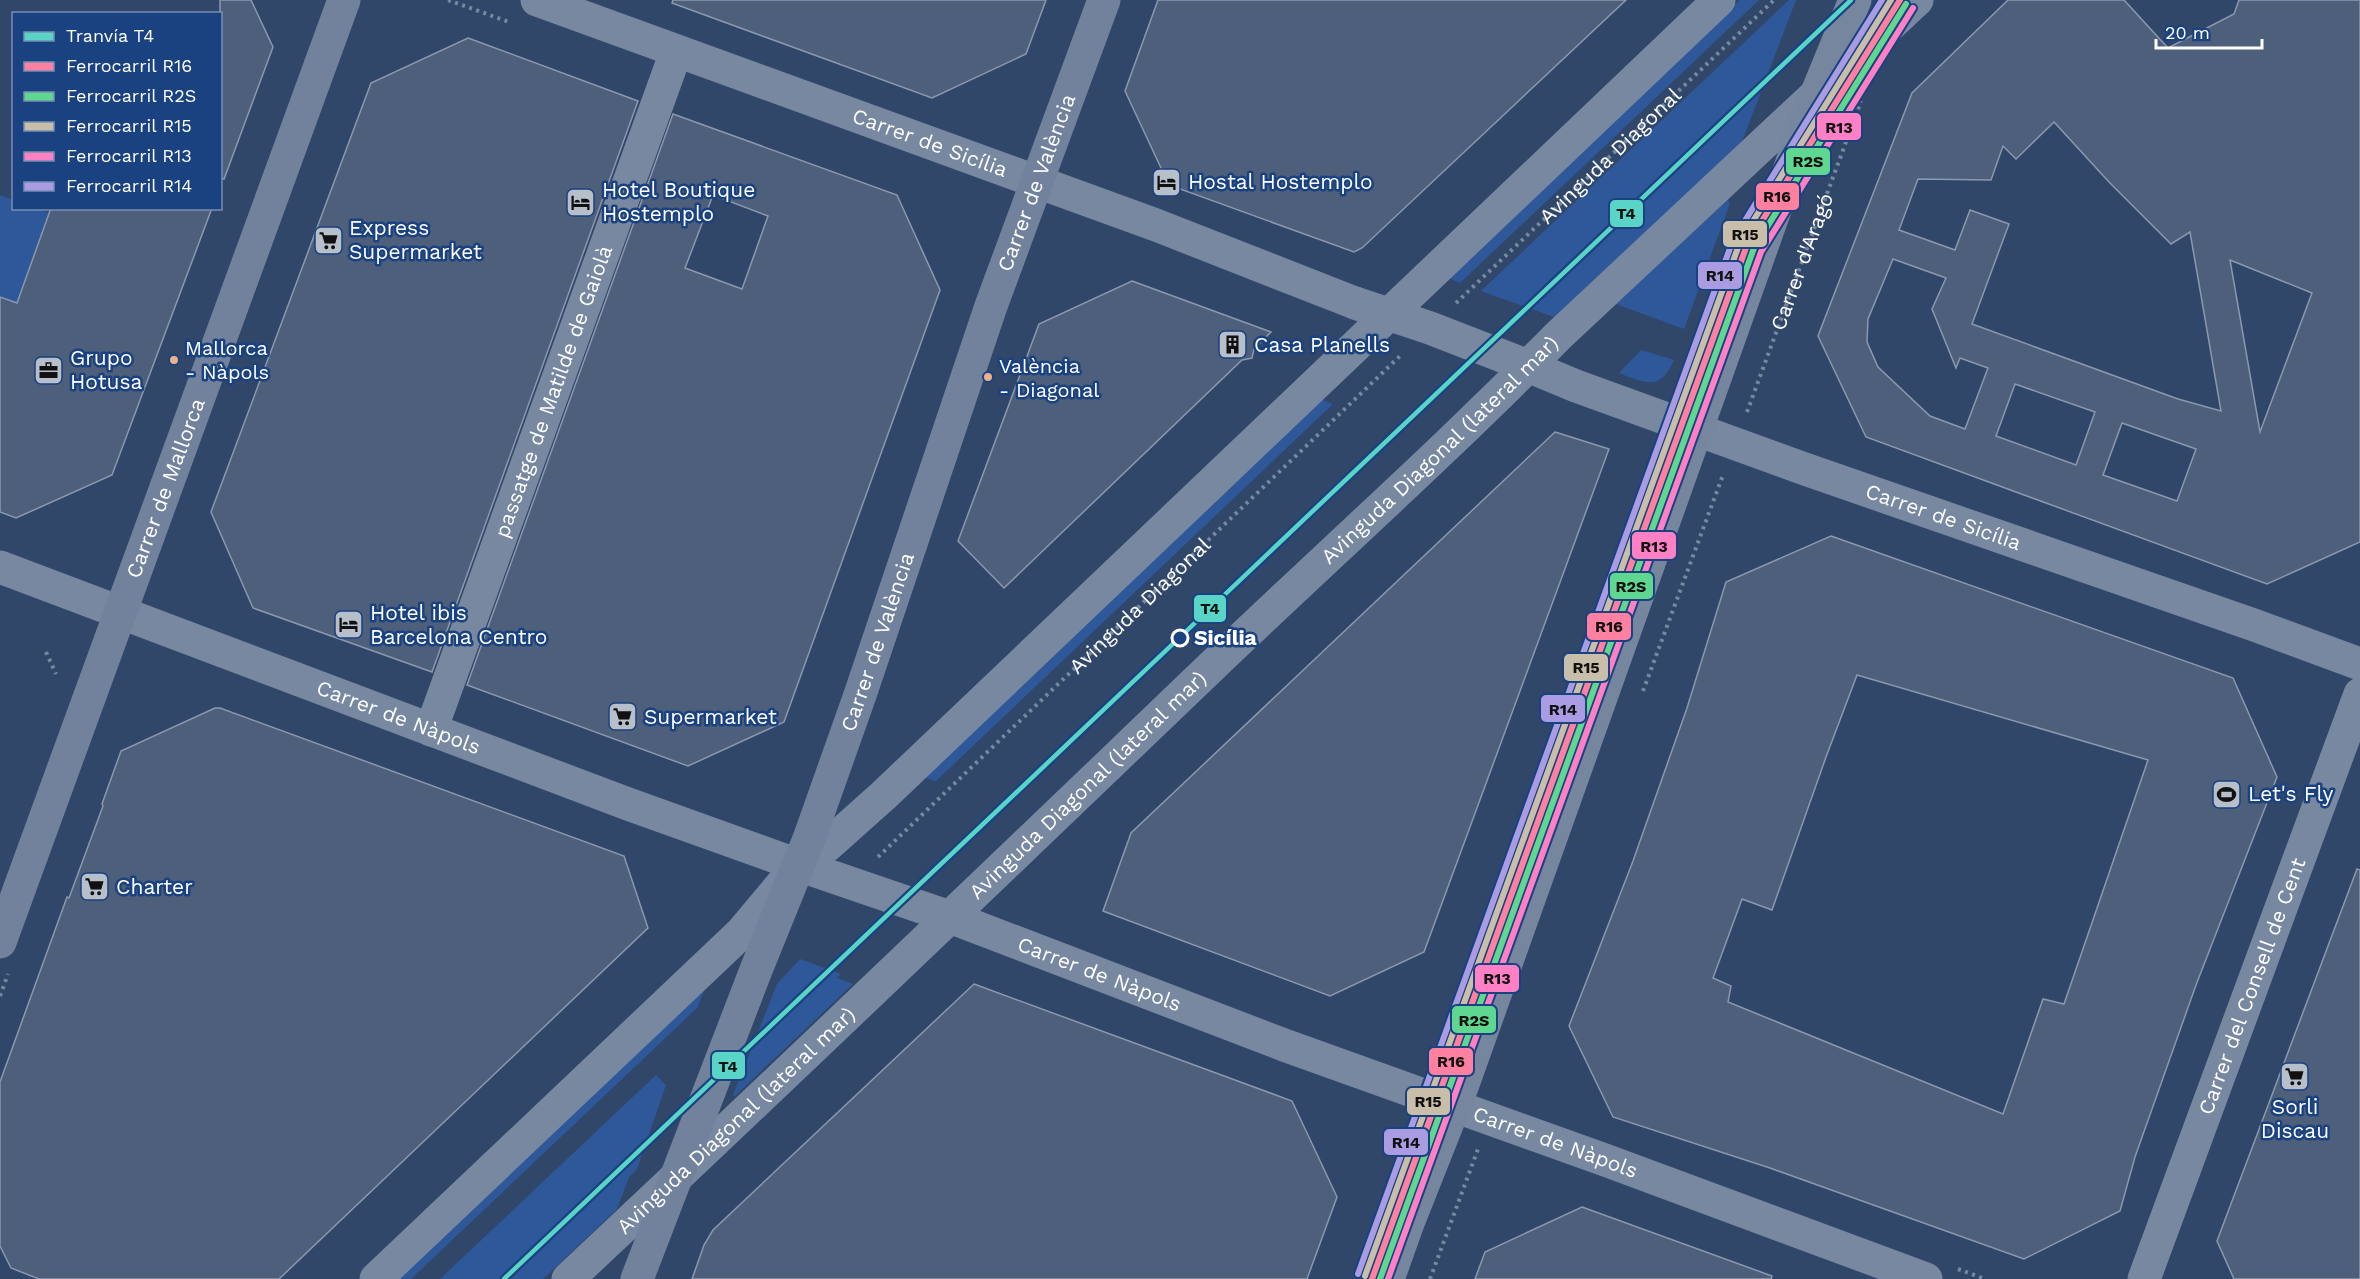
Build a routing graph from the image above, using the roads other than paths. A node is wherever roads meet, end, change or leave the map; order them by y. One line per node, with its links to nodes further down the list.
1 (344, 0): 14 (main road, Carrer de Mallorca)
2 (537, 0): 7 (street, Carrer de Sicília)
3 (1104, 0): 9 (main road, Carrer de València)
4 (1719, 0): 10 (street)
5 (1855, 0): 8 (main road, Carrer d'Aragó)
6 (1917, 0): 8 (street)
7 (676, 52): 9 (street, Carrer de Sicília); 17 (street, passatge de Matilde de Gaiolà)
8 (1816, 95): 11 (street, Avinguda Diagonal (lateral mar)); 12 (main road, Carrer d'Aragó)
9 (1036, 182): 10 (street, Carrer de Sicília); 18 (main road, Carrer de València)
10 (1387, 314): 11 (street, Carrer de Sicília); 18 (street)
11 (1528, 366): 12 (street, Carrer de Sicília); 19 (street, Avinguda Diagonal (lateral mar))
12 (1698, 430): 15 (street, Carrer de Sicília); 21 (main road, Carrer d'Aragó)
13 (0, 567): 14 (street, Carrer de Nàpols)
14 (120, 612): 17 (street, Carrer de Nàpols); 20 (main road, Carrer de Mallorca)
15 (2360, 664)
16 (2360, 694): 28 (street, Carrer del Consell de Cent)
17 (431, 730): 18 (street, Carrer de Nàpols)
18 (798, 865): 19 (street, Carrer de Nàpols); 22 (main road, Carrer de València); 23 (street)
19 (950, 917): 21 (street, Carrer de Nàpols); 22 (street, Avinguda Diagonal (lateral mar))
20 (0, 942)
21 (1455, 1107): 26 (main road, Carrer d'Aragó); 27 (street, Carrer de Nàpols)
22 (678, 1175): 24 (street, Avinguda Diagonal (lateral mar)); 25 (main road, Carrer de València)
23 (376, 1279)
24 (568, 1279)
25 (637, 1279)
26 (1388, 1279)
27 (1926, 1279)
28 (2144, 1279)

